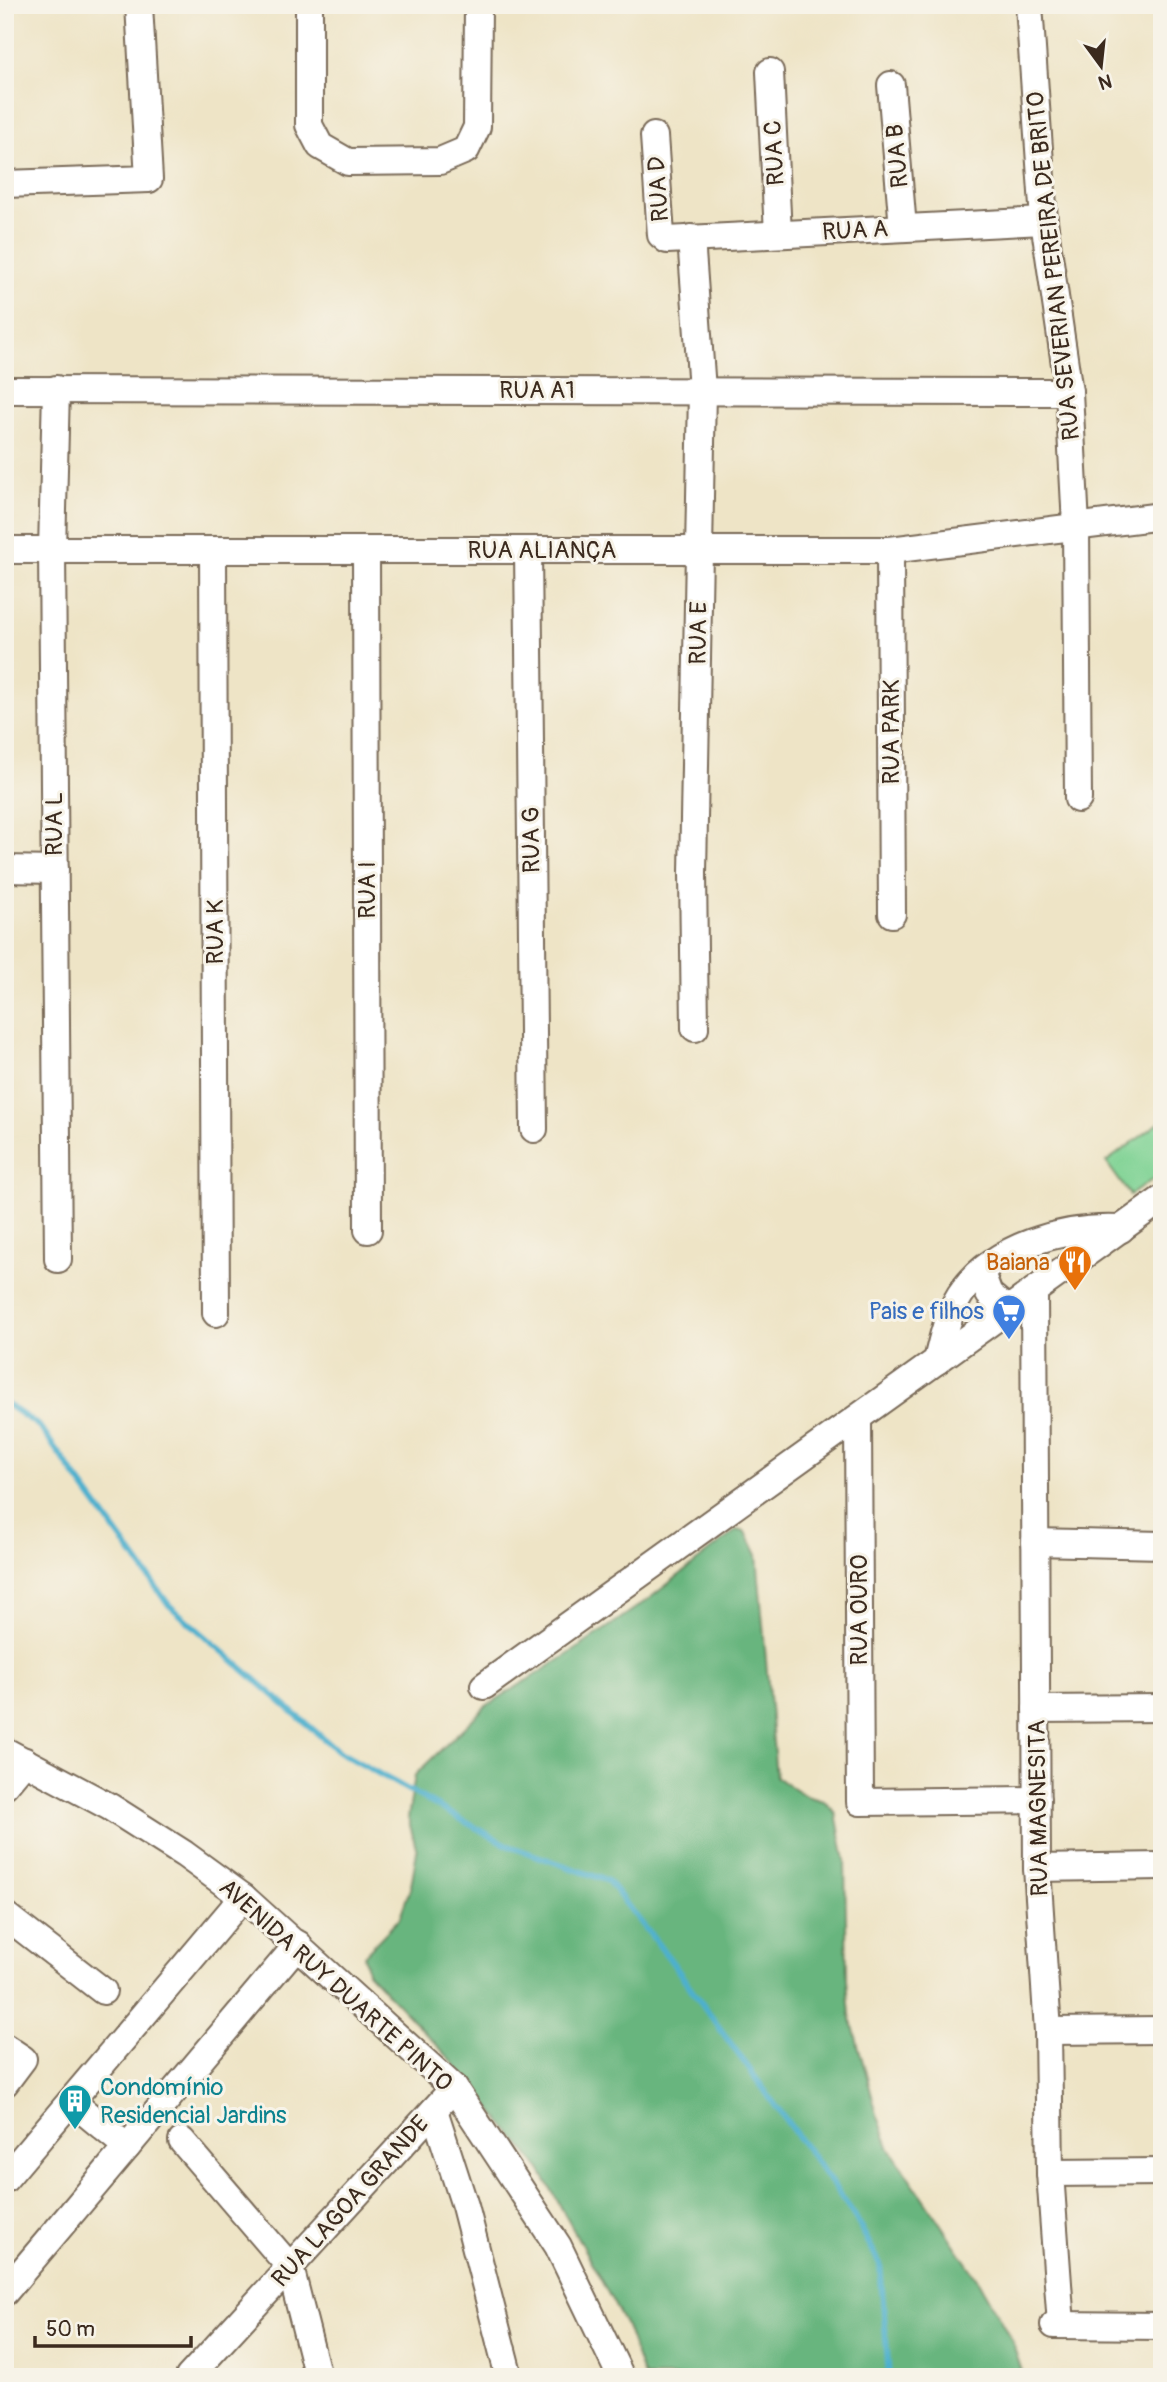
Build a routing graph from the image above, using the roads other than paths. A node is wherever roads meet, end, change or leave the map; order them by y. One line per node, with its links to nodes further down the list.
1 (139, 5): 8 (street)
2 (309, 5): 3 (street)
3 (478, 5)
4 (1029, 5): 9 (street, RUA SEVERIAN PEREIRA DE BRITO)
5 (770, 72): 11 (street, RUA C)
6 (891, 85): 10 (street, RUA B)
7 (654, 136): 12 (street, RUA D)
8 (5, 184)
9 (1044, 221): 10 (street, RUA A); 16 (street, RUA SEVERIAN PEREIRA DE BRITO)
10 (903, 228): 11 (street, RUA A)
11 (778, 234): 12 (street, RUA A)
12 (679, 239): 15 (street, RUA E)
13 (56, 389): 14 (street, RUA A1); 15 (street, RUA A1); 20 (street, RUA L)
14 (5, 390)
15 (702, 390): 16 (street, RUA A1); 24 (street, RUA E)
16 (1069, 392): 18 (street, RUA SEVERIAN PEREIRA DE BRITO)
17 (1162, 516): 18 (street, RUA ALIANÇA)
18 (1076, 526): 25 (street, RUA ALIANÇA); 26 (street, RUA SEVERIAN PEREIRA DE BRITO)
19 (5, 550): 20 (street, RUA ALIANÇA)
20 (52, 550): 21 (street, RUA ALIANÇA); 28 (street, RUA L)
21 (213, 550): 22 (street, RUA ALIANÇA); 40 (street, RUA K)
22 (366, 550): 23 (street, RUA ALIANÇA); 34 (street, RUA I)
23 (528, 550): 24 (street, RUA ALIANÇA); 31 (street, RUA G)
24 (700, 550): 25 (street, RUA ALIANÇA); 30 (street, RUA E)
25 (890, 550): 29 (street, RUA PARK)
26 (1078, 799)
27 (5, 869): 28 (street)
28 (55, 870): 36 (street, RUA L)
29 (892, 914)
30 (695, 1028)
31 (534, 1129)
32 (1162, 1199): 33 (street)
33 (1121, 1229): 35 (street); 38 (street)
34 (368, 1230)
35 (1017, 1249): 37 (street); 38 (street)
36 (58, 1259)
37 (981, 1273): 39 (street); 41 (street)
38 (1040, 1287): 39 (street); 43 (street, RUA MAGNESITA)
39 (1008, 1310): 41 (street)
40 (216, 1313)
41 (937, 1361): 42 (street)
42 (858, 1418): 45 (street); 50 (street, RUA OURO)
43 (1035, 1542): 44 (street); 47 (street, RUA MAGNESITA)
44 (1162, 1545)
45 (484, 1686)
46 (1162, 1708): 47 (street)
47 (1036, 1709): 50 (street, RUA MAGNESITA)
48 (15, 1756): 49 (street); 53 (street, AVENIDA RUY DUARTE PINTO)
49 (5, 1785)
50 (1037, 1800): 52 (street, RUA MAGNESITA)
51 (1162, 1866): 52 (street)
52 (1037, 1868): 58 (street, RUA MAGNESITA)
53 (243, 1897): 55 (street, AVENIDA RUY DUARTE PINTO); 62 (street)
54 (5, 1915): 56 (street)
55 (298, 1944): 61 (street, AVENIDA RUY DUARTE PINTO); 65 (street)
56 (103, 1991)
57 (1162, 2030): 58 (street)
58 (1048, 2031): 67 (street, RUA MAGNESITA)
59 (14, 2053): 60 (street)
60 (5, 2083)
61 (454, 2088): 63 (street, RUA LAGOA GRANDE); 75 (street, AVENIDA RUY DUARTE PINTO)
62 (71, 2101): 65 (street); 68 (street)
63 (433, 2110): 69 (street, RUA LAGOA GRANDE); 74 (street)
64 (182, 2141): 69 (street)
65 (127, 2147): 70 (street)
66 (1162, 2172): 67 (street)
67 (1050, 2173): 71 (street, RUA MAGNESITA)
68 (5, 2179)
69 (290, 2267): 72 (street, RUA LAGOA GRANDE); 73 (street)
70 (5, 2292)
71 (1162, 2326)
72 (189, 2377)
73 (318, 2377)
74 (509, 2377)
75 (621, 2377)

